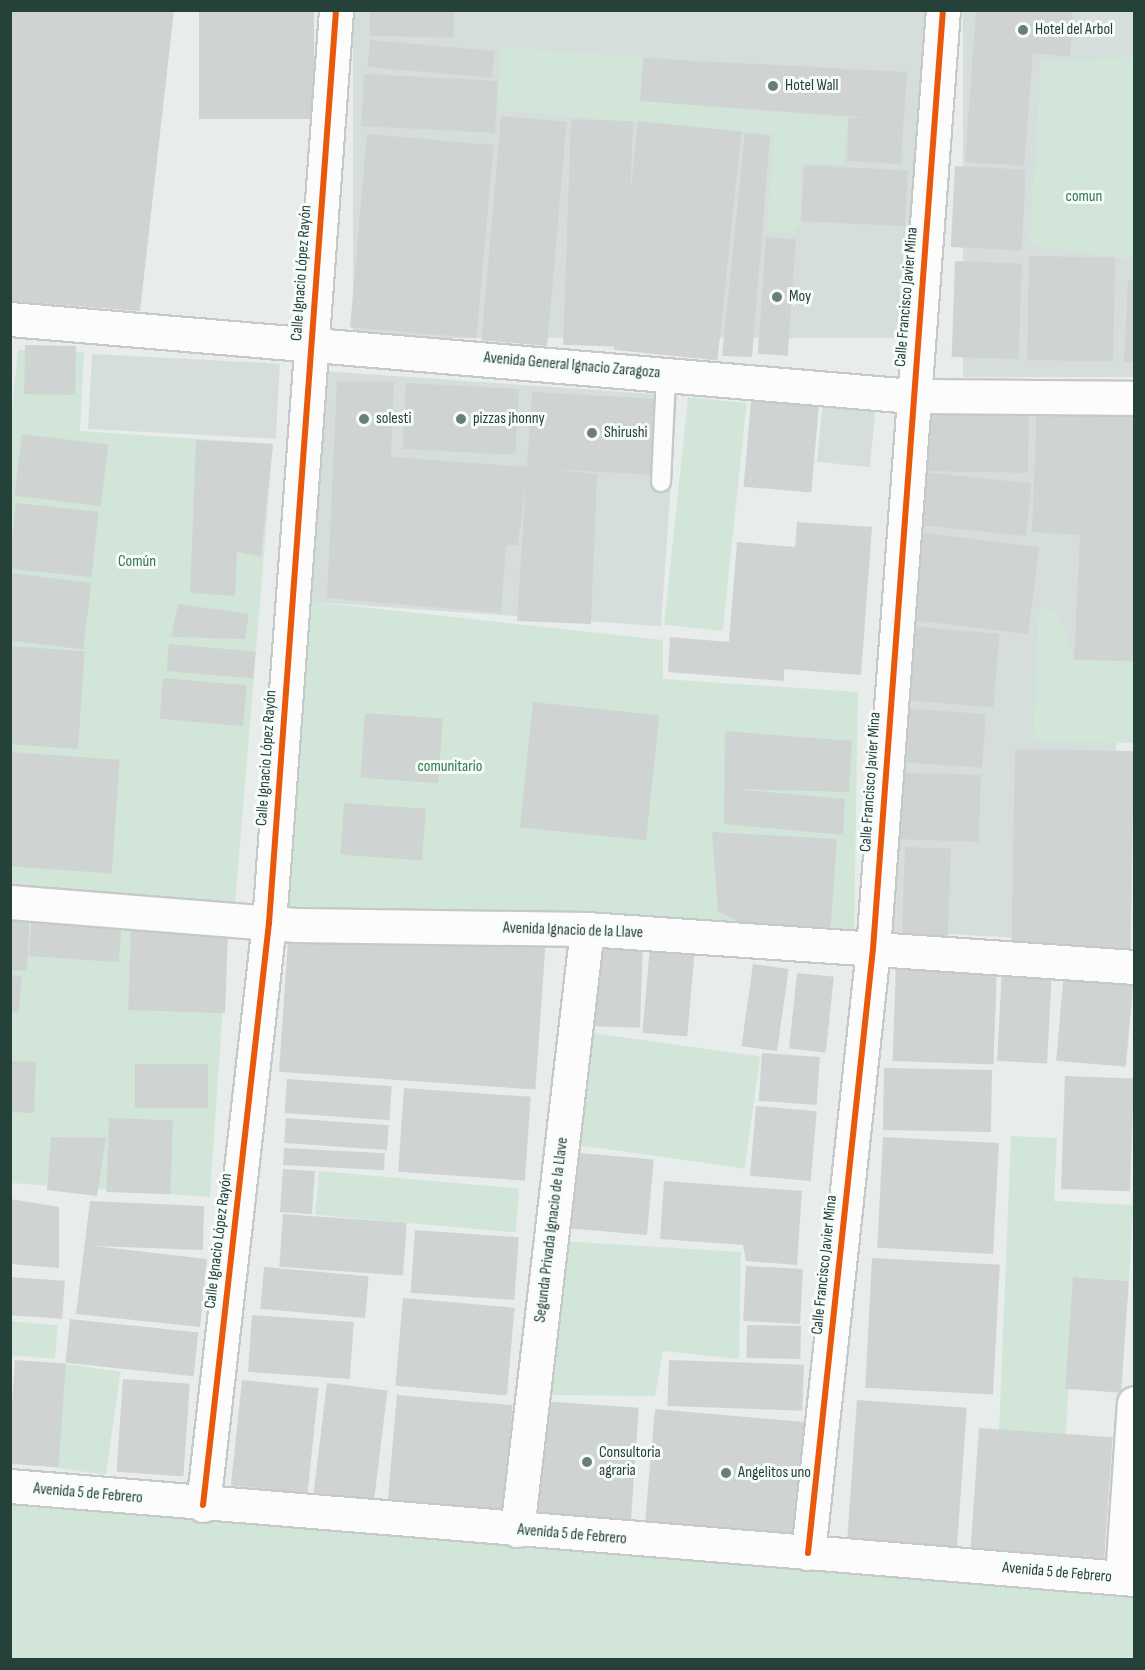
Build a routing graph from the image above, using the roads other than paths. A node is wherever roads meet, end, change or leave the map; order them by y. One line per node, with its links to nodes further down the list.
1 (336, 10): 4 (street, Calle Ignacio López Rayón)
2 (944, 10): 6 (street, Calle Francisco Javier Mina)
3 (11, 324): 4 (street, Avenida General Ignacio Zaragoza)
4 (310, 342): 5 (street, Avenida General Ignacio Zaragoza); 10 (street, Calle Ignacio López Rayón)
5 (666, 374): 6 (street, Avenida General Ignacio Zaragoza); 8 (lane)
6 (912, 396): 7 (street, Avenida General Ignacio Zaragoza); 12 (street, Calle Francisco Javier Mina)
7 (1134, 398)
8 (661, 482)
9 (10, 902): 10 (street, Avenida Ignacio de la Llave)
10 (269, 923): 11 (street, Avenida Ignacio de la Llave); 16 (street, Calle Ignacio López Rayón)
11 (587, 929): 12 (street, Avenida Ignacio de la Llave); 17 (street, Segunda Privada Ignacio de la Llave)
12 (873, 949): 13 (street, Avenida Ignacio de la Llave); 18 (street, Calle Francisco Javier Mina)
13 (1134, 967)
14 (1134, 1403): 19 (street)
15 (10, 1486): 16 (street, Avenida 5 de Febrero)
16 (203, 1505): 17 (street, Avenida 5 de Febrero)
17 (517, 1530): 18 (street, Avenida 5 de Febrero)
18 (808, 1553): 19 (street, Avenida 5 de Febrero)
19 (1128, 1579)

